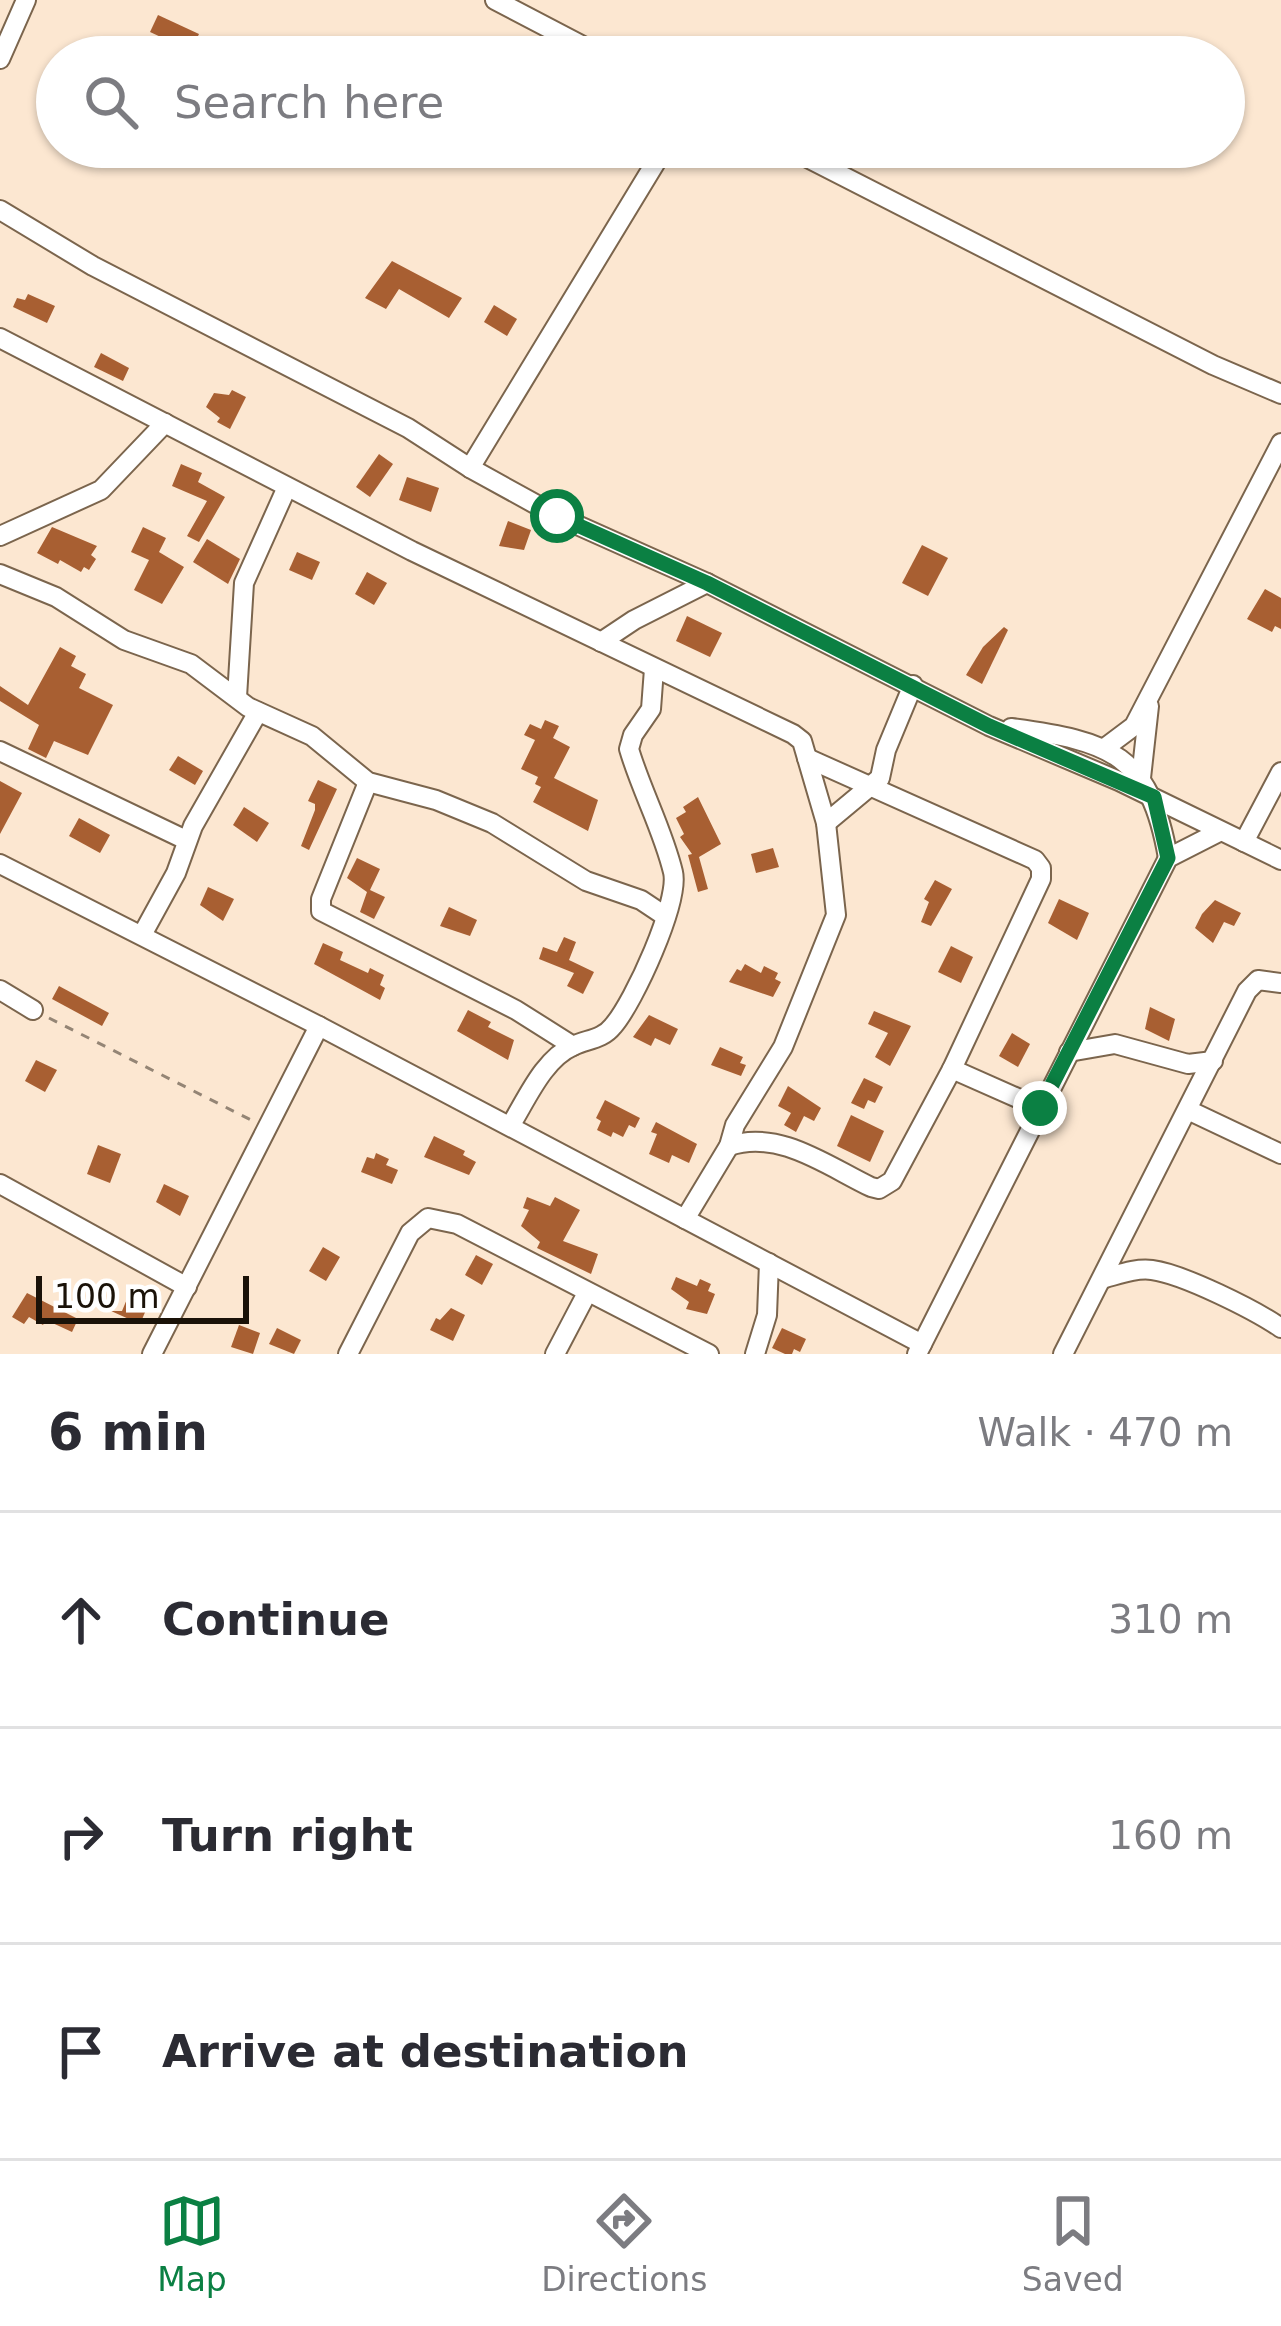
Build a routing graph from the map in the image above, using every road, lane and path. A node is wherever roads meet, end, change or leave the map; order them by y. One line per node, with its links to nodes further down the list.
1 (26, 0): 3 (street)
2 (495, 0): 4 (street)
3 (5, 35): 5 (street)
4 (564, 36)
5 (0, 59)
6 (652, 168): 13 (street)
7 (827, 168): 10 (street)
8 (0, 210): 13 (street)
9 (3, 342): 11 (street)
10 (1281, 394)
11 (165, 423): 14 (street); 15 (street)
12 (1281, 443): 22 (street)
13 (470, 468): 17 (street)
14 (287, 487): 18 (street); 21 (street)
15 (0, 536)
16 (0, 574): 21 (street)
17 (707, 583): 18 (street); 20 (street)
18 (601, 642): 19 (street)
19 (654, 669): 27 (street); 40 (street)
20 (913, 685): 24 (street); 31 (street)
21 (236, 698): 23 (street)
22 (1150, 699): 25 (street); 29 (street)
23 (258, 712): 30 (street); 35 (street)
24 (989, 726): 25 (street); 32 (street)
25 (1106, 747): 29 (street)
26 (0, 752): 35 (street)
27 (807, 758): 31 (street); 33 (street)
28 (1281, 772): 36 (street)
29 (1141, 778): 32 (street)
30 (368, 782): 40 (street); 46 (street)
31 (873, 788): 33 (street); 49 (street)
32 (1154, 797): 34 (street); 37 (street)
33 (826, 823): 54 (street)
34 (1219, 832): 36 (street); 37 (street)
35 (186, 840): 41 (street)
36 (1244, 842): 38 (street)
37 (1168, 858): 47 (street)
38 (1281, 860)
39 (0, 864): 41 (street)
40 (665, 916): 46 (street)
41 (142, 935): 45 (street)
42 (1281, 983): 48 (street)
43 (0, 990): 44 (street)
44 (33, 1010): 53 (path)
45 (319, 1026): 52 (street); 53 (street)
46 (573, 1046): 52 (street)
47 (1069, 1052): 48 (street); 50 (street)
48 (1214, 1061): 51 (street)
49 (952, 1069): 50 (street); 54 (street)
50 (1040, 1108): 63 (street)
51 (1188, 1110): 55 (street); 59 (street)
52 (510, 1126): 57 (street)
53 (268, 1128): 60 (street)
54 (729, 1146): 57 (street)
55 (1281, 1154)
56 (0, 1184): 60 (street)
57 (685, 1219): 58 (street)
58 (769, 1263): 63 (street); 68 (street)
59 (1105, 1278): 62 (street); 69 (street)
60 (187, 1287): 64 (street)
61 (587, 1293): 65 (street); 66 (street); 67 (street)
62 (1281, 1328)
63 (919, 1349)
64 (152, 1354)
65 (348, 1354)
66 (556, 1354)
67 (709, 1354)
68 (754, 1354)
69 (1064, 1354)

